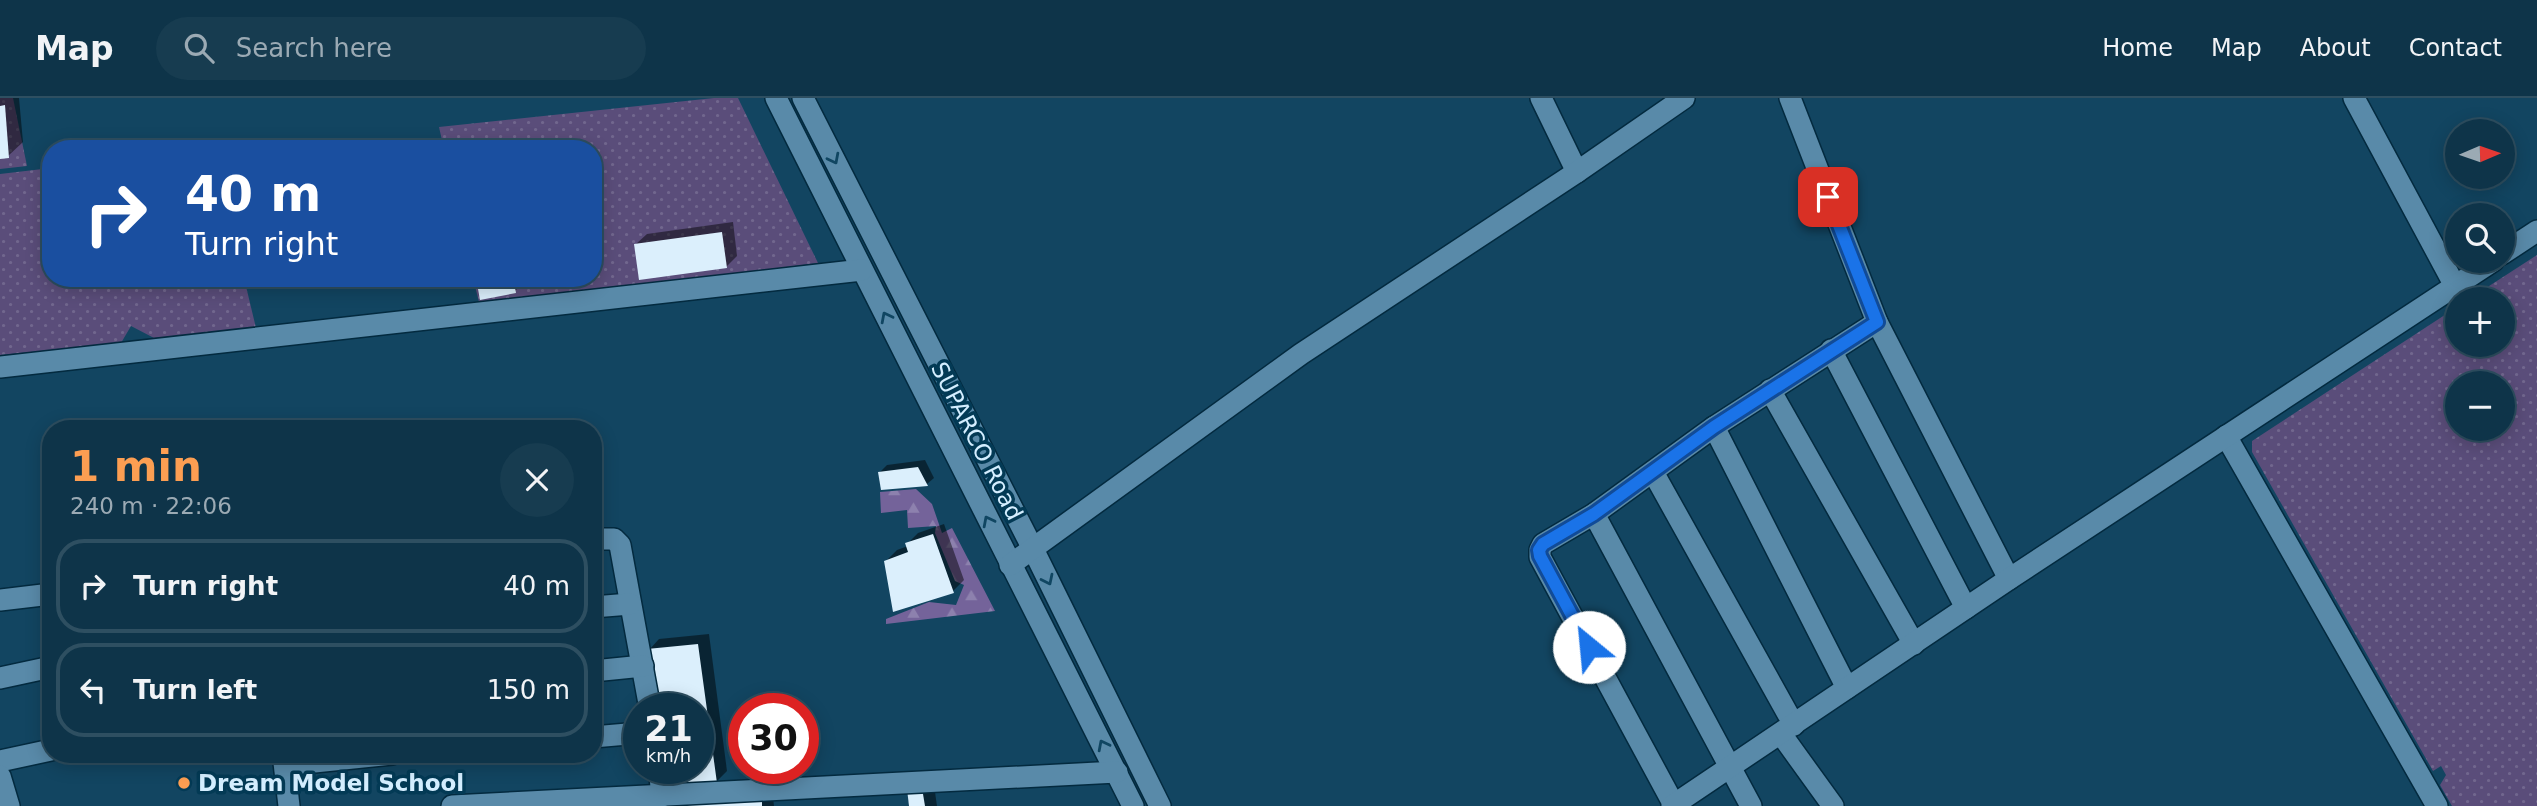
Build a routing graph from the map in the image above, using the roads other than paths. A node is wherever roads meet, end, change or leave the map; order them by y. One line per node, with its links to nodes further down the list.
1 (776, 98): 10 (street, SUPARCO Road)
2 (803, 98): 22 (street, SUPARCO Road, one-way to 22)
3 (1541, 98): 7 (street)
4 (1790, 98): 13 (street)
5 (2354, 98): 12 (street)
6 (1673, 101): 7 (street)
7 (1577, 172): 22 (street)
8 (2537, 231): 9 (street)
9 (2515, 245)
10 (862, 270): 15 (street); 23 (street, SUPARCO Road, one-way to 10)
11 (2475, 273): 12 (street)
12 (2455, 286): 18 (street)
13 (1877, 322): 14 (street); 24 (street)
14 (1831, 350): 16 (street); 29 (street)
15 (0, 367)
16 (1770, 390): 17 (street); 30 (street)
17 (1714, 427): 19 (street); 35 (street)
18 (2225, 436): 24 (street); 56 (street)
19 (1653, 472): 20 (street); 37 (street)
20 (1594, 514): 43 (street); 48 (street)
21 (602, 539): 27 (street)
22 (1033, 549): 23 (street); 53 (street, SUPARCO Road, one-way to 53)
23 (1010, 565): 44 (street, SUPARCO Road, one-way to 23)
24 (2009, 579): 29 (street)
25 (42, 595): 26 (street)
26 (0, 600)
27 (631, 604): 28 (street); 31 (street)
28 (602, 606)
29 (1966, 608): 30 (street)
30 (1914, 644): 35 (street)
31 (643, 666): 33 (street); 36 (street)
32 (42, 669): 34 (street)
33 (602, 670)
34 (0, 678)
35 (1847, 688): 37 (street)
36 (647, 693)
37 (1788, 730): 43 (street); 55 (street)
38 (623, 734): 39 (street)
39 (602, 736)
40 (42, 752): 41 (street)
41 (0, 761)
42 (284, 763): 50 (street)
43 (1728, 767): 48 (street); 54 (street)
44 (1116, 772): 47 (street); 52 (street, SUPARCO Road)
45 (0, 776): 49 (street)
46 (661, 784): 47 (street)
47 (662, 796): 51 (street)
48 (1684, 802)
49 (9, 806)
50 (289, 806)
51 (452, 806)
52 (1133, 806)
53 (1160, 806)
54 (1751, 806)
55 (1833, 806)
56 (2437, 806)

